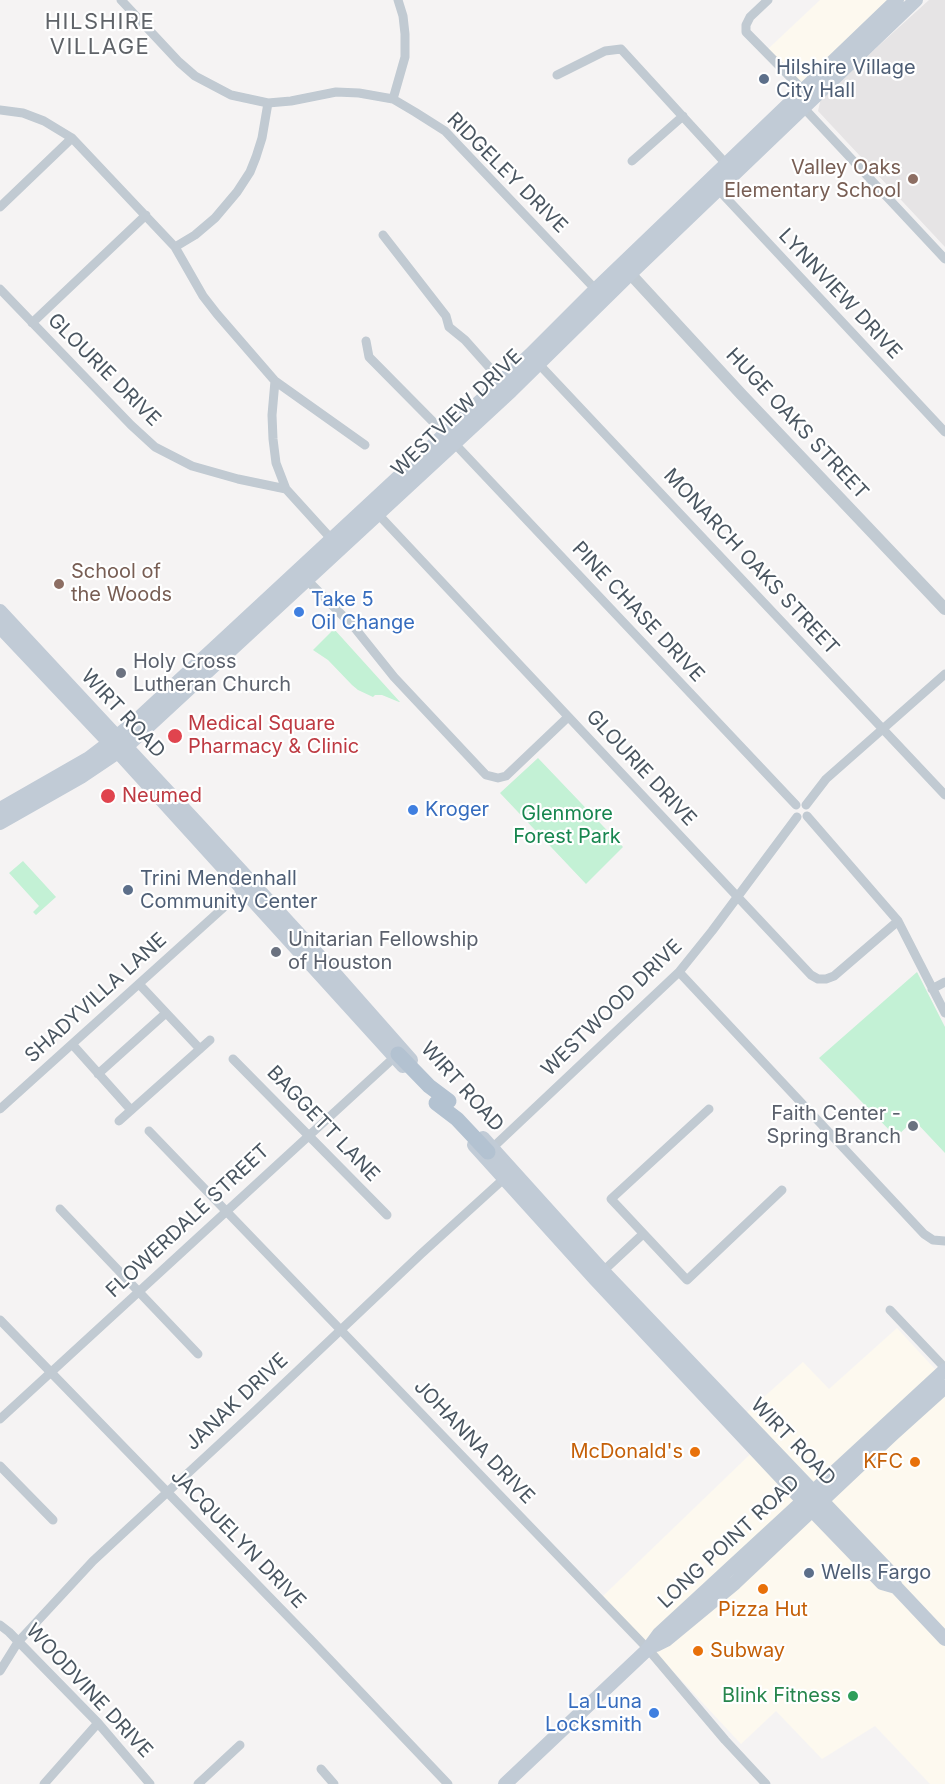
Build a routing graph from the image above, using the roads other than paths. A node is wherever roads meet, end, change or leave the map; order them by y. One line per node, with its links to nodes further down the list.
1 (121, 0): 9 (street, RIDGELEY DRIVE)
2 (398, 0): 7 (street)
3 (768, 0): 8 (street)
4 (897, 0): 8 (main road, WESTVIEW DRIVE)
5 (916, 0): 8 (main road, WESTVIEW DRIVE)
6 (557, 75): 11 (street)
7 (393, 99): 9 (street, RIDGELEY DRIVE); 23 (street, RIDGELEY DRIVE)
8 (803, 99): 14 (main road, WESTVIEW DRIVE); 20 (street)
9 (267, 103): 19 (street)
10 (0, 110): 12 (street)
11 (683, 116): 13 (street); 14 (street)
12 (72, 138): 16 (street); 17 (street)
13 (632, 162)
14 (731, 168): 15 (main road, WESTVIEW DRIVE)
15 (714, 185): 21 (main road, WESTVIEW DRIVE); 29 (street, LYNNVIEW DRIVE)
16 (0, 207)
17 (146, 215): 19 (street); 24 (street)
18 (383, 235): 28 (street)
19 (175, 247): 27 (street)
20 (945, 259)
21 (626, 269): 23 (main road, WESTVIEW DRIVE); 36 (street, HUGE OAKS STREET)
22 (0, 289): 24 (street, GLOURIE DRIVE)
23 (600, 294): 26 (main road, WESTVIEW DRIVE)
24 (32, 323): 32 (street, GLOURIE DRIVE)
25 (366, 341): 30 (street, PINE CHASE DRIVE)
26 (534, 359): 28 (main road, WESTVIEW DRIVE); 41 (street, MONARCH OAKS STREET)
27 (275, 381): 31 (street); 32 (street)
28 (507, 386): 30 (main road, WESTVIEW DRIVE)
29 (945, 432)
30 (450, 439): 33 (main road, WESTVIEW DRIVE); 45 (street, PINE CHASE DRIVE)
31 (365, 445)
32 (286, 489): 34 (street)
33 (374, 510): 34 (main road, WESTVIEW DRIVE); 40 (street, GLOURIE DRIVE)
34 (336, 545): 35 (main road, WESTVIEW DRIVE)
35 (303, 575): 40 (street); 42 (main road, WESTVIEW DRIVE)
36 (945, 609)
37 (0, 611): 42 (main road, WIRT ROAD)
38 (0, 627): 42 (main road, WIRT ROAD)
39 (945, 674): 41 (street)
40 (568, 717): 50 (street, GLOURIE DRIVE)
41 (882, 728): 43 (street, MONARCH OAKS STREET); 45 (street)
42 (118, 744): 44 (main road, WESTVIEW DRIVE); 49 (main road, WIRT ROAD); 61 (main road, WIRT ROAD)
43 (945, 795)
44 (17, 805): 46 (main road, WESTVIEW DRIVE); 48 (main road, WESTVIEW DRIVE)
45 (801, 805): 47 (street)
46 (0, 809)
47 (802, 817): 50 (street, WESTWOOD DRIVE); 51 (street)
48 (0, 823)
49 (243, 890): 54 (street, SHADYVILLA LANE); 61 (main road, WIRT ROAD)
50 (737, 896): 51 (street, GLOURIE DRIVE); 52 (street, WESTWOOD DRIVE)
51 (898, 921): 55 (street)
52 (679, 972): 70 (street, WESTWOOD DRIVE); 77 (street)
53 (945, 982): 55 (street)
54 (139, 984): 56 (street); 59 (street, SHADYVILLA LANE)
55 (932, 989): 57 (street)
56 (166, 1013): 60 (street); 63 (street)
57 (945, 1013)
58 (210, 1040): 60 (street)
59 (72, 1044): 63 (street); 64 (street, SHADYVILLA LANE)
60 (200, 1049): 66 (street)
61 (398, 1054): 69 (street, FLOWERDALE STREET); 70 (main road)
62 (233, 1059): 69 (street, BAGGETT LANE)
63 (98, 1074): 66 (street)
64 (0, 1109)
65 (709, 1109): 76 (street)
66 (131, 1110): 67 (street)
67 (119, 1121)
68 (149, 1131): 74 (street, JOHANNA DRIVE)
69 (309, 1135): 74 (street, FLOWERDALE STREET); 75 (street, BAGGETT LANE)
70 (488, 1152): 71 (main road, WIRT ROAD)
71 (508, 1175): 78 (main road, WIRT ROAD); 82 (street, JANAK DRIVE)
72 (782, 1190): 76 (street)
73 (60, 1209): 79 (street)
74 (226, 1211): 79 (street, FLOWERDALE STREET); 82 (street, JOHANNA DRIVE)
75 (387, 1215)
76 (643, 1234): 78 (street)
77 (945, 1241)
78 (599, 1275): 90 (main road, WIRT ROAD)
79 (137, 1292): 83 (street); 85 (street, FLOWERDALE STREET)
80 (890, 1310): 84 (street)
81 (0, 1320): 85 (street, JACQUELYN DRIVE)
82 (340, 1330): 89 (street, JANAK DRIVE); 95 (street, JOHANNA DRIVE)
83 (198, 1354)
84 (945, 1369): 90 (main road, LONG POINT ROAD)
85 (51, 1372): 87 (street, FLOWERDALE STREET); 89 (street, JACQUELYN DRIVE)
86 (945, 1387): 90 (main road, LONG POINT ROAD)
87 (0, 1419)
88 (0, 1466): 91 (street)
89 (168, 1492): 94 (street, JANAK DRIVE); 104 (street, JACQUELYN DRIVE)
90 (812, 1501): 93 (main road, WIRT ROAD); 95 (main road, LONG POINT ROAD)
91 (53, 1520)
92 (0, 1625): 94 (street, WOODVINE DRIVE)
93 (945, 1638)
94 (18, 1642): 96 (street, JANAK DRIVE); 97 (street, WOODVINE DRIVE)
95 (648, 1649): 105 (main road, LONG POINT ROAD); 106 (street, JOHANNA DRIVE)
96 (0, 1671)
97 (98, 1723): 100 (street); 101 (street, WOODVINE DRIVE)
98 (240, 1745): 102 (street)
99 (321, 1769): 103 (street)
100 (44, 1784)
101 (150, 1784)
102 (198, 1784)
103 (334, 1784)
104 (448, 1784)
105 (505, 1784)
106 (766, 1784)

